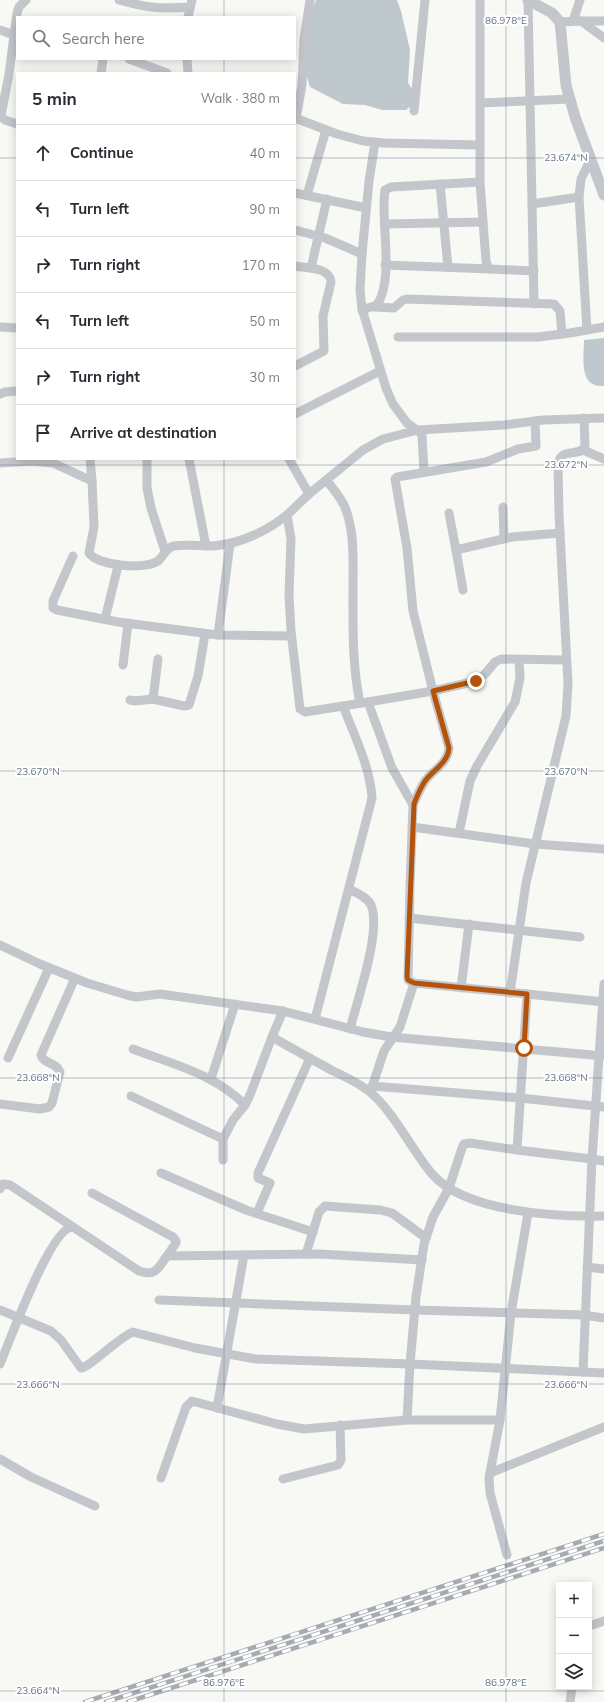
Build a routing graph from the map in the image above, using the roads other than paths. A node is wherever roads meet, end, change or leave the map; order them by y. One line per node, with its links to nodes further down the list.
1 (26, 0): 9 (street)
2 (119, 0): 8 (street)
3 (310, 0): 29 (street)
4 (425, 0): 28 (street)
5 (480, 0): 27 (street)
6 (528, 0): 13 (street); 26 (street)
7 (580, 0): 11 (street)
8 (191, 4): 10 (street)
9 (17, 16)
10 (188, 16)
11 (577, 21): 12 (street); 13 (street); 17 (street)
12 (604, 21)
13 (560, 22): 25 (street)
14 (16, 24): 16 (street)
15 (0, 30): 16 (street)
16 (14, 35): 24 (street)
17 (604, 38)
18 (103, 60): 21 (street)
19 (132, 60): 22 (street)
20 (187, 60): 23 (street)
21 (101, 72)
22 (164, 72)
23 (188, 72)
24 (4, 78): 30 (street)
25 (570, 99): 26 (street); 34 (street)
26 (530, 100): 27 (street); 42 (street)
27 (480, 103): 33 (street)
28 (414, 111)
29 (296, 118): 31 (street)
30 (16, 124)
31 (326, 130): 32 (street); 38 (street)
32 (376, 142): 33 (street); 43 (street)
33 (480, 145): 35 (street)
34 (590, 162): 39 (street); 40 (street)
35 (480, 182): 36 (street); 44 (street)
36 (440, 184): 45 (street); 46 (street)
37 (296, 193): 38 (street)
38 (307, 195): 41 (street)
39 (604, 195)
40 (579, 197): 42 (street); 62 (street)
41 (327, 199): 43 (street); 48 (street)
42 (532, 204): 55 (street)
43 (366, 208): 49 (street)
44 (483, 222): 45 (street); 54 (street)
45 (443, 223): 46 (street); 52 (street)
46 (385, 224): 50 (street)
47 (296, 230): 48 (street)
48 (318, 236): 49 (street); 53 (street)
49 (362, 254): 58 (street)
50 (385, 265): 52 (street); 57 (street)
51 (296, 266): 53 (street)
52 (448, 267): 54 (street)
53 (311, 268): 65 (street)
54 (491, 269): 55 (street)
55 (534, 271): 56 (street)
56 (534, 304): 57 (street); 63 (street)
57 (374, 307): 58 (street)
58 (362, 310): 66 (street)
59 (0, 327): 61 (street)
60 (604, 327): 62 (street)
61 (16, 328)
62 (587, 330): 63 (street)
63 (562, 334): 64 (street)
64 (398, 337)
65 (296, 365)
66 (380, 371): 69 (street); 73 (street)
67 (16, 391): 68 (street)
68 (0, 394)
69 (296, 413)
70 (584, 418): 71 (street); 72 (street); 74 (street)
71 (604, 418)
72 (535, 421): 73 (street); 81 (street)
73 (418, 430): 81 (street); 82 (street)
74 (583, 450): 75 (street); 88 (street)
75 (604, 459)
76 (90, 460): 83 (street)
77 (147, 460): 93 (street)
78 (189, 460): 91 (street)
79 (291, 460): 84 (street)
80 (0, 463): 83 (street)
81 (424, 472): 106 (street)
82 (326, 480): 84 (street); 109 (street)
83 (92, 481): 95 (street)
84 (309, 494): 87 (street)
85 (503, 507): 89 (street)
86 (449, 513): 92 (street)
87 (287, 515): 90 (street); 101 (street)
88 (560, 533): 89 (street); 104 (street)
89 (504, 539): 92 (street)
90 (230, 544): 91 (street); 100 (street)
91 (206, 546): 93 (street)
92 (456, 550): 96 (street)
93 (165, 551): 95 (street)
94 (73, 556): 97 (street)
95 (118, 566): 97 (street)
96 (463, 590)
97 (105, 620): 98 (street)
98 (128, 624): 99 (street); 105 (street)
99 (205, 634): 100 (street); 107 (street)
100 (218, 635): 101 (street)
101 (291, 636): 110 (street)
102 (158, 659): 107 (street)
103 (518, 660): 104 (street); 106 (street); 113 (street)
104 (566, 660): 114 (street)
105 (123, 665)
106 (433, 691): 109 (street); 111 (street)
107 (153, 699): 108 (street)
108 (130, 700)
109 (364, 703): 110 (street); 111 (street)
110 (343, 706): 116 (street)
111 (414, 804): 112 (street)
112 (412, 827): 113 (street); 117 (street)
113 (459, 834): 114 (street)
114 (535, 844): 115 (street); 119 (street)
115 (604, 849)
116 (349, 889): 132 (street); 133 (street)
117 (409, 918): 118 (street); 124 (street)
118 (469, 924): 119 (street); 126 (street)
119 (519, 929): 120 (street); 127 (street)
120 (580, 937)
121 (0, 945): 122 (street)
122 (49, 968): 123 (street); 139 (street)
123 (75, 978): 130 (street); 145 (street)
124 (414, 983): 126 (street); 134 (street)
125 (604, 984): 129 (street)
126 (461, 988): 127 (street)
127 (510, 993): 128 (street)
128 (527, 994): 129 (street); 136 (street)
129 (603, 1002): 138 (street)
130 (235, 1004): 131 (street); 141 (street)
131 (283, 1011): 132 (street); 135 (street)
132 (315, 1019): 133 (street)
133 (350, 1029): 134 (street)
134 (393, 1037): 136 (street); 142 (street)
135 (272, 1038): 140 (street); 146 (street)
136 (524, 1048): 138 (street); 144 (street)
137 (133, 1049): 141 (street)
138 (601, 1056): 147 (street)
139 (8, 1058)
140 (310, 1058): 142 (street); 158 (street)
141 (211, 1079): 146 (street)
142 (371, 1089): 144 (street); 154 (street)
143 (131, 1096): 148 (street)
144 (520, 1098): 147 (street); 149 (street)
145 (0, 1104)
146 (245, 1105): 148 (street)
147 (600, 1107): 150 (street)
148 (223, 1139): 151 (street)
149 (517, 1150): 150 (street); 154 (street)
150 (592, 1159): 152 (street); 159 (street)
151 (223, 1160)
152 (604, 1161)
153 (161, 1173): 158 (street)
154 (449, 1188): 157 (street); 163 (street)
155 (0, 1189): 161 (street)
156 (92, 1193): 166 (street)
157 (528, 1212): 159 (street); 174 (street)
158 (257, 1213): 162 (street)
159 (590, 1216): 160 (street); 168 (street)
160 (604, 1216)
161 (73, 1227): 166 (street); 176 (street)
162 (313, 1232): 163 (street); 164 (street)
163 (426, 1238): 167 (street)
164 (306, 1254): 165 (street); 167 (street)
165 (244, 1255): 166 (street); 171 (street)
166 (167, 1256)
167 (422, 1260): 173 (street)
168 (587, 1267): 169 (street); 175 (street)
169 (604, 1269)
170 (159, 1300): 171 (street)
171 (237, 1303): 173 (street); 178 (street)
172 (0, 1310): 176 (street)
173 (415, 1310): 174 (street); 180 (street)
174 (511, 1313): 175 (street); 181 (street)
175 (584, 1315): 177 (street); 182 (street)
176 (18, 1318): 178 (street); 179 (street)
177 (604, 1318)
178 (227, 1355): 180 (street); 184 (street)
179 (0, 1364)
180 (410, 1364): 181 (street); 185 (street)
181 (506, 1369): 182 (street); 186 (street)
182 (583, 1372): 183 (street)
183 (604, 1373)
184 (217, 1408): 187 (street); 191 (street)
185 (407, 1420): 186 (street); 187 (street)
186 (500, 1420): 190 (street)
187 (340, 1426): 192 (street)
188 (604, 1427): 190 (street)
189 (0, 1459): 193 (street)
190 (490, 1472): 194 (street)
191 (161, 1478)
192 (283, 1479)
193 (94, 1506)
194 (507, 1555)
195 (604, 1621): 196 (street)
196 (592, 1625)
197 (572, 1690): 198 (street)
198 (570, 1702)

